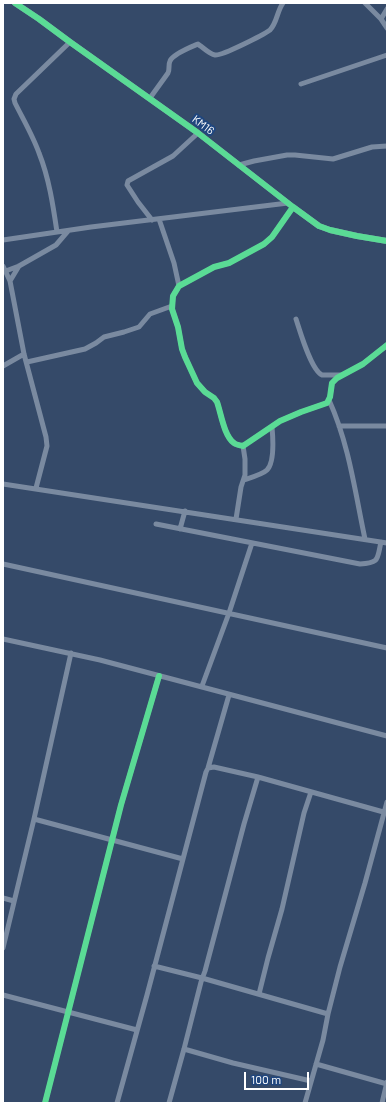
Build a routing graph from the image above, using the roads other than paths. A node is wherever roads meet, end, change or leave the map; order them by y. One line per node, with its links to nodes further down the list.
1 (15, 3): 7 (street, KM16)
2 (365, 3): 5 (street)
3 (280, 5): 10 (street)
4 (387, 9): 5 (street)
5 (382, 19): 6 (street)
6 (387, 28)
7 (70, 42): 10 (street, KM16); 18 (street)
8 (387, 55): 9 (street)
9 (301, 84)
10 (150, 98): 11 (street, KM16)
11 (198, 133): 13 (street, KM16); 16 (street)
12 (387, 146): 13 (street)
13 (239, 165): 14 (street, KM16)
14 (290, 205): 15 (street); 20 (street, KM16); 24 (street)
15 (160, 219): 16 (street); 24 (street)
16 (152, 220): 17 (street)
17 (68, 231): 18 (street); 21 (street)
18 (58, 232): 19 (street)
19 (3, 240)
20 (387, 241)
21 (18, 266): 22 (street); 23 (street)
22 (4, 270): 23 (street)
23 (10, 281): 28 (street)
24 (178, 286): 25 (street)
25 (172, 306): 29 (street); 36 (street)
26 (296, 319): 31 (street)
27 (387, 345): 31 (street)
28 (24, 354): 29 (street); 30 (street)
29 (27, 362): 39 (street)
30 (3, 366)
31 (341, 375): 32 (street)
32 (329, 400): 33 (street); 35 (street)
33 (339, 426): 34 (street); 44 (street)
34 (387, 426)
35 (272, 427): 36 (street); 37 (street)
36 (243, 446): 37 (street)
37 (244, 480): 41 (street)
38 (3, 484): 39 (street)
39 (36, 488): 40 (street)
40 (185, 511): 41 (street); 43 (street)
41 (236, 519): 44 (street)
42 (156, 524): 43 (street)
43 (180, 529): 46 (street)
44 (365, 539): 45 (street)
45 (384, 542): 46 (street)
46 (252, 543): 48 (street)
47 (3, 564): 48 (street)
48 (229, 613): 50 (street); 53 (street)
49 (3, 639): 51 (street)
50 (387, 648)
51 (71, 653): 52 (street); 61 (street)
52 (159, 676): 53 (street); 62 (street)
53 (202, 686): 54 (street)
54 (229, 695): 55 (street); 56 (street)
55 (387, 736)
56 (208, 768): 57 (street); 63 (street)
57 (258, 777): 58 (street); 68 (street)
58 (311, 792): 60 (street); 69 (street)
59 (387, 802): 60 (street)
60 (386, 812): 72 (street)
61 (34, 819): 62 (street); 65 (street)
62 (112, 840): 63 (street); 71 (street)
63 (183, 859): 67 (street)
64 (3, 898): 65 (street)
65 (14, 900): 66 (street)
66 (3, 948)
67 (154, 966): 68 (street); 73 (street)
68 (202, 978): 69 (street); 74 (street)
69 (259, 994): 72 (street)
70 (3, 995): 71 (street)
71 (68, 1012): 73 (street); 78 (street)
72 (328, 1014): 75 (street)
73 (137, 1030): 79 (street)
74 (184, 1050): 76 (street); 80 (street)
75 (316, 1064): 76 (street); 77 (street)
76 (310, 1082): 81 (street)
77 (387, 1083): 82 (street)
78 (45, 1103)
79 (117, 1103)
80 (169, 1103)
81 (305, 1103)
82 (382, 1103)

